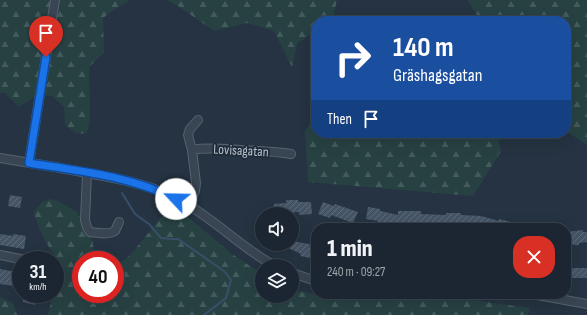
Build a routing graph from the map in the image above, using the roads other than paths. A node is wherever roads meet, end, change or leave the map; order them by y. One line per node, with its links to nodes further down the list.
1 (55, 0): 6 (street)
2 (198, 120): 3 (street, Lovisagatan)
3 (192, 150): 4 (street, Lovisagatan); 8 (street, Lovisagatan)
4 (291, 154)
5 (0, 158): 6 (street)
6 (29, 163): 7 (street)
7 (87, 172): 8 (street); 9 (street)
8 (190, 201): 12 (street)
9 (119, 222)
10 (0, 255): 11 (street)
11 (12, 257)
12 (263, 259)
13 (299, 275): 14 (street)
14 (311, 279)
15 (560, 299): 16 (street)
16 (587, 304)

